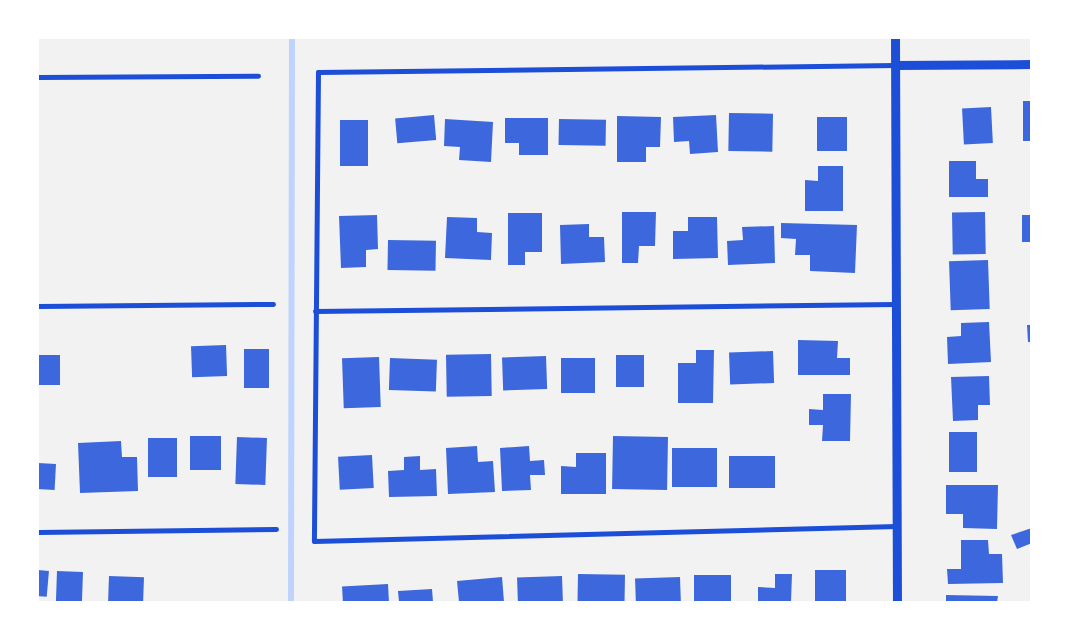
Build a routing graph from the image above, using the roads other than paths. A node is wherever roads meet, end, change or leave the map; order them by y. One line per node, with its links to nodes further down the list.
1 (895, 38): 3 (street)
2 (1032, 64): 3 (street)
3 (895, 65): 7 (street); 9 (street)
4 (258, 76): 5 (street)
5 (38, 77)
6 (273, 304): 8 (street)
7 (896, 304): 9 (street); 10 (street)
8 (38, 306)
9 (315, 311): 10 (street)
10 (897, 526): 13 (street)
11 (276, 529): 12 (street)
12 (38, 532)
13 (897, 602)

